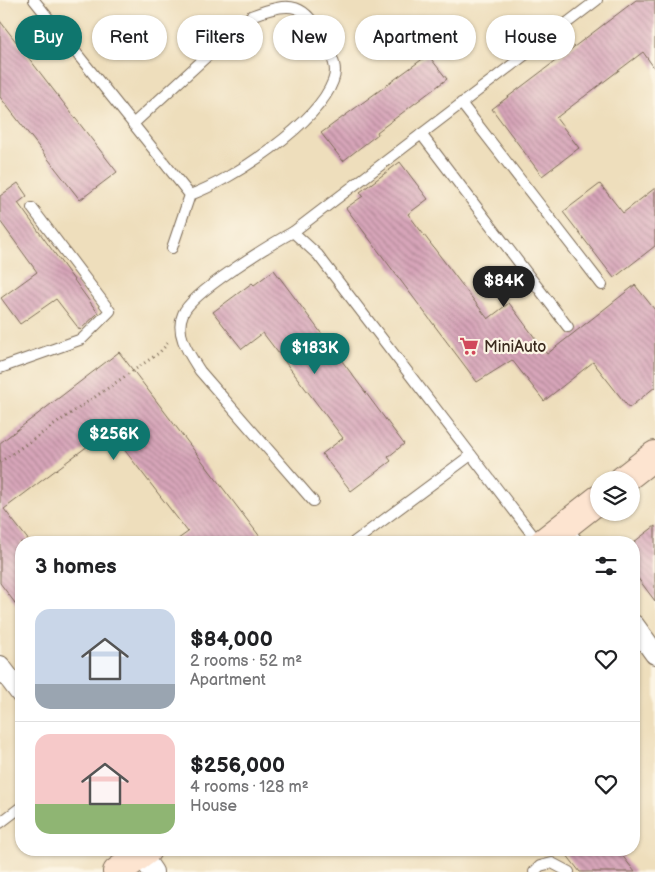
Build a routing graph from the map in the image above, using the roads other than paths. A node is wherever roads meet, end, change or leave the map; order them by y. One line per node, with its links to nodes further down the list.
1 (34, 0): 4 (lane)
2 (597, 0): 3 (lane)
3 (461, 103): 5 (lane); 10 (lane)
4 (132, 124): 6 (lane); 6 (lane)
5 (421, 134): 8 (lane); 11 (lane)
6 (190, 196): 9 (lane)
7 (32, 208): 12 (lane)
8 (293, 232): 13 (lane); 16 (lane)
9 (172, 248)
10 (602, 285)
11 (568, 327)
12 (0, 368)
13 (471, 455): 18 (lane); 19 (lane)
14 (655, 455): 15 (main road)
15 (635, 471)
16 (313, 500)
17 (590, 508): 20 (main road)
18 (362, 536)
19 (533, 536)
20 (561, 536)
21 (640, 633): 22 (street)
22 (655, 654)
23 (0, 666): 24 (street)
24 (15, 686)
25 (15, 812): 26 (lane)
26 (0, 823)
27 (145, 857): 28 (main road)
28 (116, 872)
29 (534, 872): 30 (lane)
30 (569, 872)

